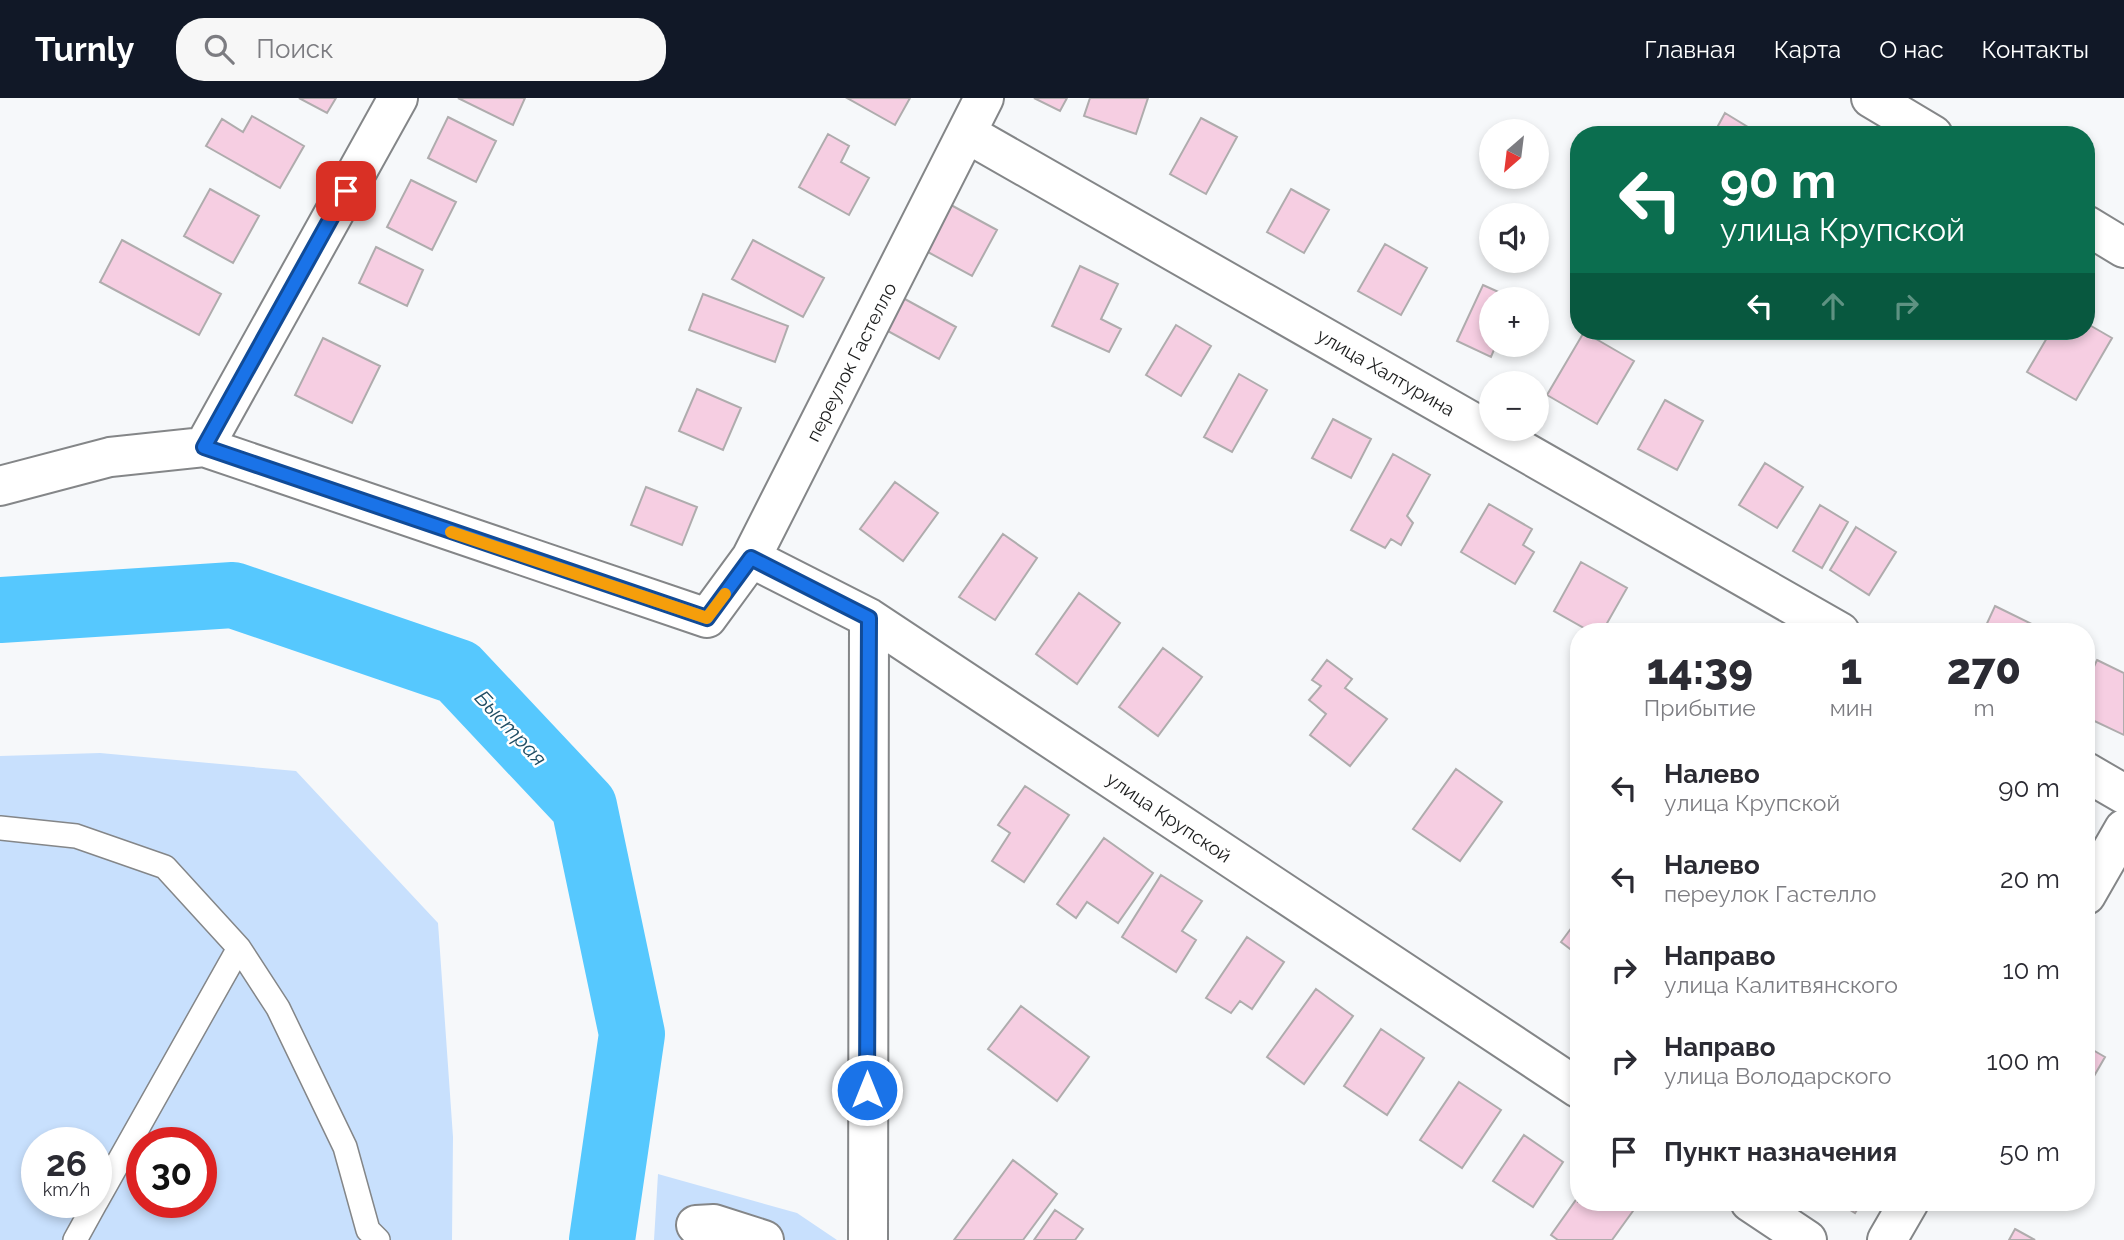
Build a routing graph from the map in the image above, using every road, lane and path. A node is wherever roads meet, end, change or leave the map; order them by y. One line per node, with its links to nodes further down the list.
1 (398, 98): 8 (street)
2 (984, 98): 5 (street, переулок Гастелло)
3 (1871, 98): 4 (street)
4 (1918, 126)
5 (968, 134): 10 (street, переулок Гастелло); 12 (street, улица Халтурина)
6 (2095, 230): 7 (street)
7 (2124, 248)
8 (204, 447): 9 (street); 10 (street, переулок Гастелло)
9 (0, 486)
10 (751, 558): 11 (street, улица Крупской)
11 (869, 618): 19 (street, улица Крупской); 28 (street)
12 (1824, 623)
13 (2095, 777): 14 (street)
14 (2124, 794)
15 (0, 828): 18 (lane)
16 (2124, 829): 17 (street)
17 (2095, 879)
18 (239, 948): 20 (lane); 26 (lane)
19 (1570, 1083)
20 (112, 1174)
21 (1764, 1211): 29 (street)
22 (1904, 1211): 30 (street)
23 (87, 1218): 25 (lane)
24 (691, 1233): 27 (street)
25 (75, 1240)
26 (378, 1240)
27 (764, 1240)
28 (868, 1240)
29 (1807, 1240)
30 (1887, 1240)

